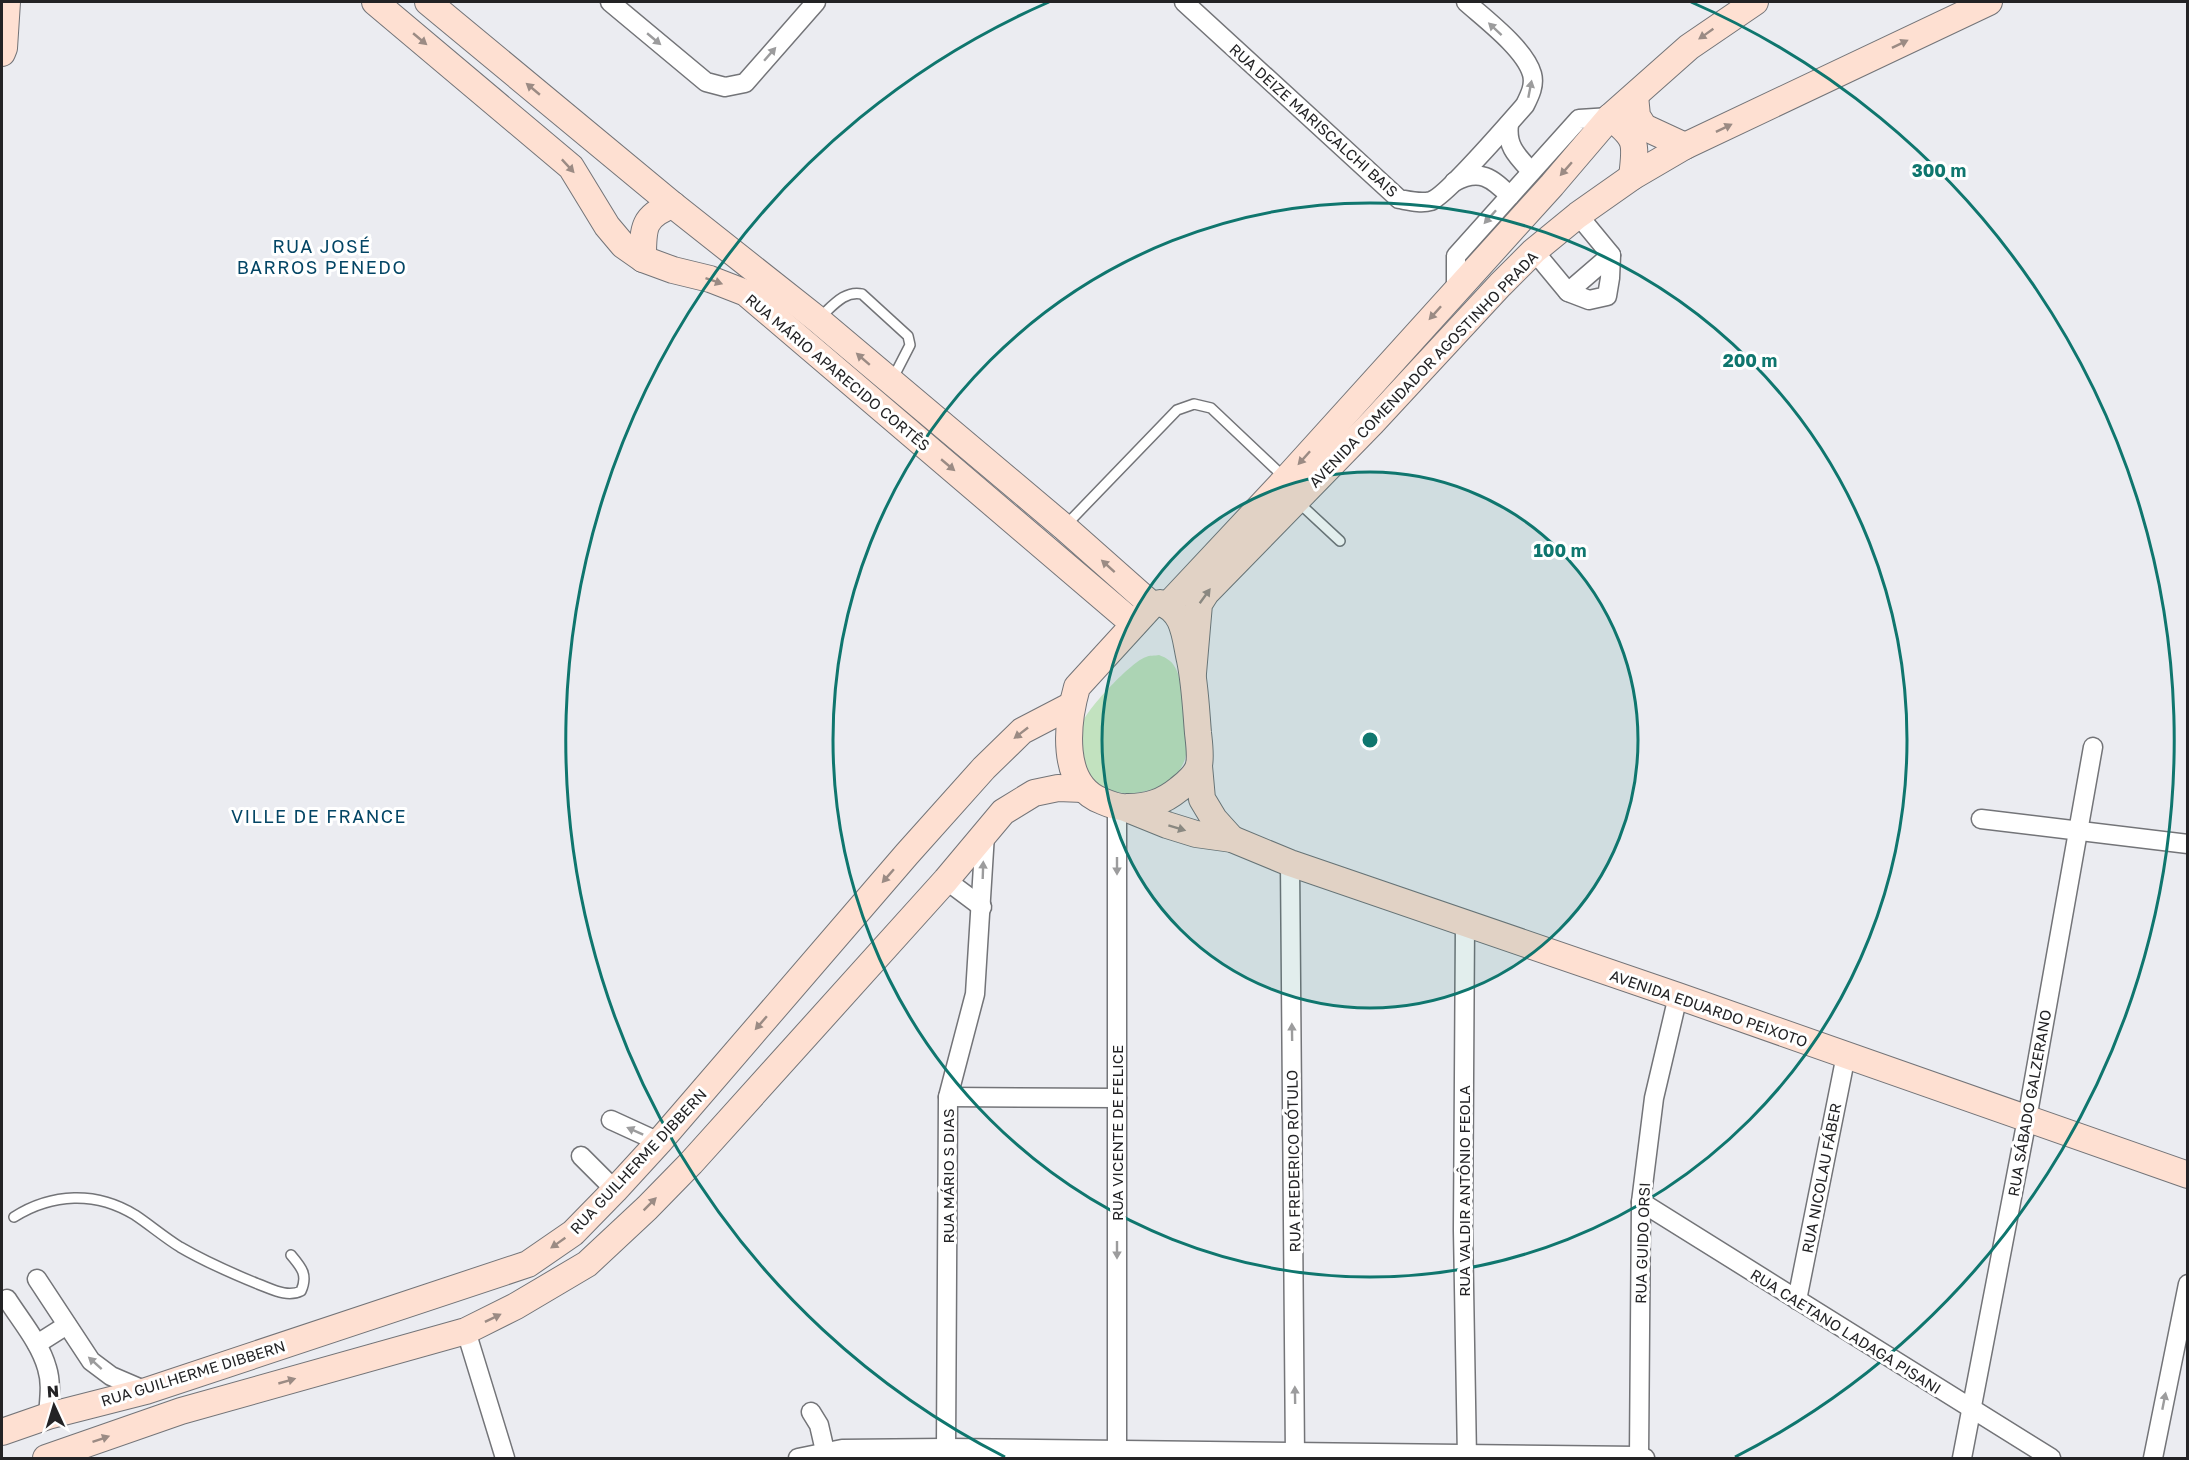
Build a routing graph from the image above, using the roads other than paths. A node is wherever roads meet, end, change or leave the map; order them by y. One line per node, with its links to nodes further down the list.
1 (7, 2): 10 (street)
2 (375, 2): 22 (street, RUA MÁRIO APARECIDO CORTÊS, one-way to 22)
3 (428, 2): 18 (street, RUA MÁRIO APARECIDO CORTÊS, one-way to 3)
4 (610, 2): 5 (street, one-way to 5)
5 (816, 2)
6 (1184, 2): 17 (street, RUA DEIZE MARISCALCHI BAIS)
7 (1466, 2): 13 (street, RUA DEIZE MARISCALCHI BAIS, one-way to 7)
8 (1755, 2): 11 (street, AVENIDA COMENDADOR AGOSTINHO PRADA, one-way to 11)
9 (1989, 2): 14 (street, AVENIDA COMENDADOR AGOSTINHO PRADA, one-way to 9)
10 (2, 53)
11 (1635, 96): 12 (street, AVENIDA COMENDADOR AGOSTINHO PRADA); 14 (street)
12 (1610, 117): 15 (street); 16 (street); 26 (street, AVENIDA COMENDADOR AGOSTINHO PRADA, one-way to 26)
13 (1509, 124): 15 (street); 17 (street, RUA DEIZE MARISCALCHI BAIS)
14 (1685, 146): 16 (street, AVENIDA COMENDADOR AGOSTINHO PRADA)
15 (1532, 171): 19 (street)
16 (1632, 177): 21 (street, AVENIDA COMENDADOR AGOSTINHO PRADA)
17 (1453, 183): 19 (street, RUA DEIZE MARISCALCHI BAIS)
18 (650, 187): 20 (street, RUA MÁRIO APARECIDO CORTÊS); 22 (street)
19 (1510, 196): 26 (street, one-way to 26)
20 (673, 205): 25 (street); 28 (street, RUA MÁRIO APARECIDO CORTÊS)
21 (1580, 222): 23 (street, AVENIDA COMENDADOR AGOSTINHO PRADA); 24 (street)
22 (607, 226): 25 (street, RUA MÁRIO APARECIDO CORTÊS)
23 (1542, 254): 27 (street); 31 (street, AVENIDA COMENDADOR AGOSTINHO PRADA)
24 (1611, 255): 27 (street); 27 (street)
25 (643, 259): 35 (street, RUA MÁRIO APARECIDO CORTÊS, one-way to 35)
26 (1456, 290): 30 (street, AVENIDA COMENDADOR AGOSTINHO PRADA, one-way to 30)
27 (1568, 292)
28 (817, 320): 29 (street, RUA MÁRIO APARECIDO CORTÊS, one-way to 28); 29 (lane)
29 (891, 383): 32 (street, RUA MÁRIO APARECIDO CORTÊS)
30 (1286, 479): 32 (lane); 34 (street, AVENIDA COMENDADOR AGOSTINHO PRADA)
31 (1297, 501): 33 (lane); 36 (street, AVENIDA COMENDADOR AGOSTINHO PRADA, one-way to 31)
32 (1064, 527): 34 (street, RUA MÁRIO APARECIDO CORTÊS, one-way to 32)
33 (1340, 541)
34 (1160, 605): 35 (street); 36 (street)
35 (1134, 624): 37 (street)
36 (1193, 673): 39 (street)
37 (1072, 705): 40 (street); 57 (street, RUA GUILHERME DIBBERN, one-way to 57)
38 (2093, 747): 43 (street, RUA SÁBADO GALZERANO)
39 (1199, 766): 41 (street); 45 (street, AVENIDA EDUARDO PEIXOTO)
40 (1083, 789): 41 (street); 44 (street)
41 (1121, 807): 45 (street, AVENIDA EDUARDO PEIXOTO, one-way to 45); 54 (street, RUA VICENTE DE FELICE, one-way to 54)
42 (1981, 819): 43 (street)
43 (2078, 832): 46 (street); 55 (street, RUA SÁBADO GALZERANO)
44 (985, 834): 48 (street); 49 (street, RUA MÁRIO S DIAS, one-way to 44)
45 (1232, 839): 47 (street, AVENIDA EDUARDO PEIXOTO)
46 (2187, 844)
47 (1290, 863): 50 (street, AVENIDA EDUARDO PEIXOTO); 79 (street, RUA FREDERICO RÓTULO, one-way to 47)
48 (946, 880): 49 (street); 69 (street, one-way to 48)
49 (982, 907): 53 (street, RUA MÁRIO S DIAS)
50 (1465, 924): 51 (street, AVENIDA EDUARDO PEIXOTO); 81 (street, RUA VALDIR ANTÔNIO FEOLA)
51 (1678, 996): 52 (street, AVENIDA EDUARDO PEIXOTO); 61 (street, RUA GUIDO ORSI)
52 (1846, 1055): 55 (street, AVENIDA EDUARDO PEIXOTO); 67 (street, RUA NICOLAU FÁBER)
53 (948, 1097): 54 (street); 76 (street, RUA MÁRIO S DIAS)
54 (1117, 1098): 78 (street, RUA VICENTE DE FELICE, one-way to 78)
55 (2027, 1119): 59 (street, AVENIDA EDUARDO PEIXOTO); 72 (street, RUA SÁBADO GALZERANO)
56 (611, 1120): 57 (street, one-way to 56)
57 (659, 1142): 60 (street, RUA GUILHERME DIBBERN)
58 (581, 1156): 60 (street)
59 (2187, 1175)
60 (615, 1190): 71 (street, RUA GUILHERME DIBBERN, one-way to 71)
61 (1641, 1202): 67 (street, RUA CAETANO LADAGA PISANI); 84 (street, RUA GUIDO ORSI)
62 (14, 1217): 63 (lane)
63 (291, 1255)
64 (37, 1279): 68 (street)
65 (2187, 1284): 87 (street, one-way to 65)
66 (7, 1299): 70 (street)
67 (1797, 1300): 72 (street, RUA CAETANO LADAGA PISANI)
68 (67, 1325): 70 (street); 71 (street, one-way to 68)
69 (466, 1331): 80 (street, one-way to 69); 82 (street)
70 (37, 1344): 74 (street)
71 (146, 1390): 74 (street, RUA GUILHERME DIBBERN)
72 (1970, 1409): 85 (street, RUA SÁBADO GALZERANO); 86 (street, RUA CAETANO LADAGA PISANI)
73 (810, 1412): 77 (street)
74 (48, 1416): 75 (street, RUA GUILHERME DIBBERN)
75 (2, 1432)
76 (946, 1448): 77 (street); 78 (street)
77 (825, 1451): 83 (street)
78 (1117, 1454): 79 (street)
79 (1295, 1456): 81 (street)
80 (52, 1457)
81 (1467, 1457): 84 (street)
82 (505, 1458)
83 (798, 1458)
84 (1641, 1458)
85 (1962, 1458)
86 (2051, 1458)
87 (2153, 1458)

